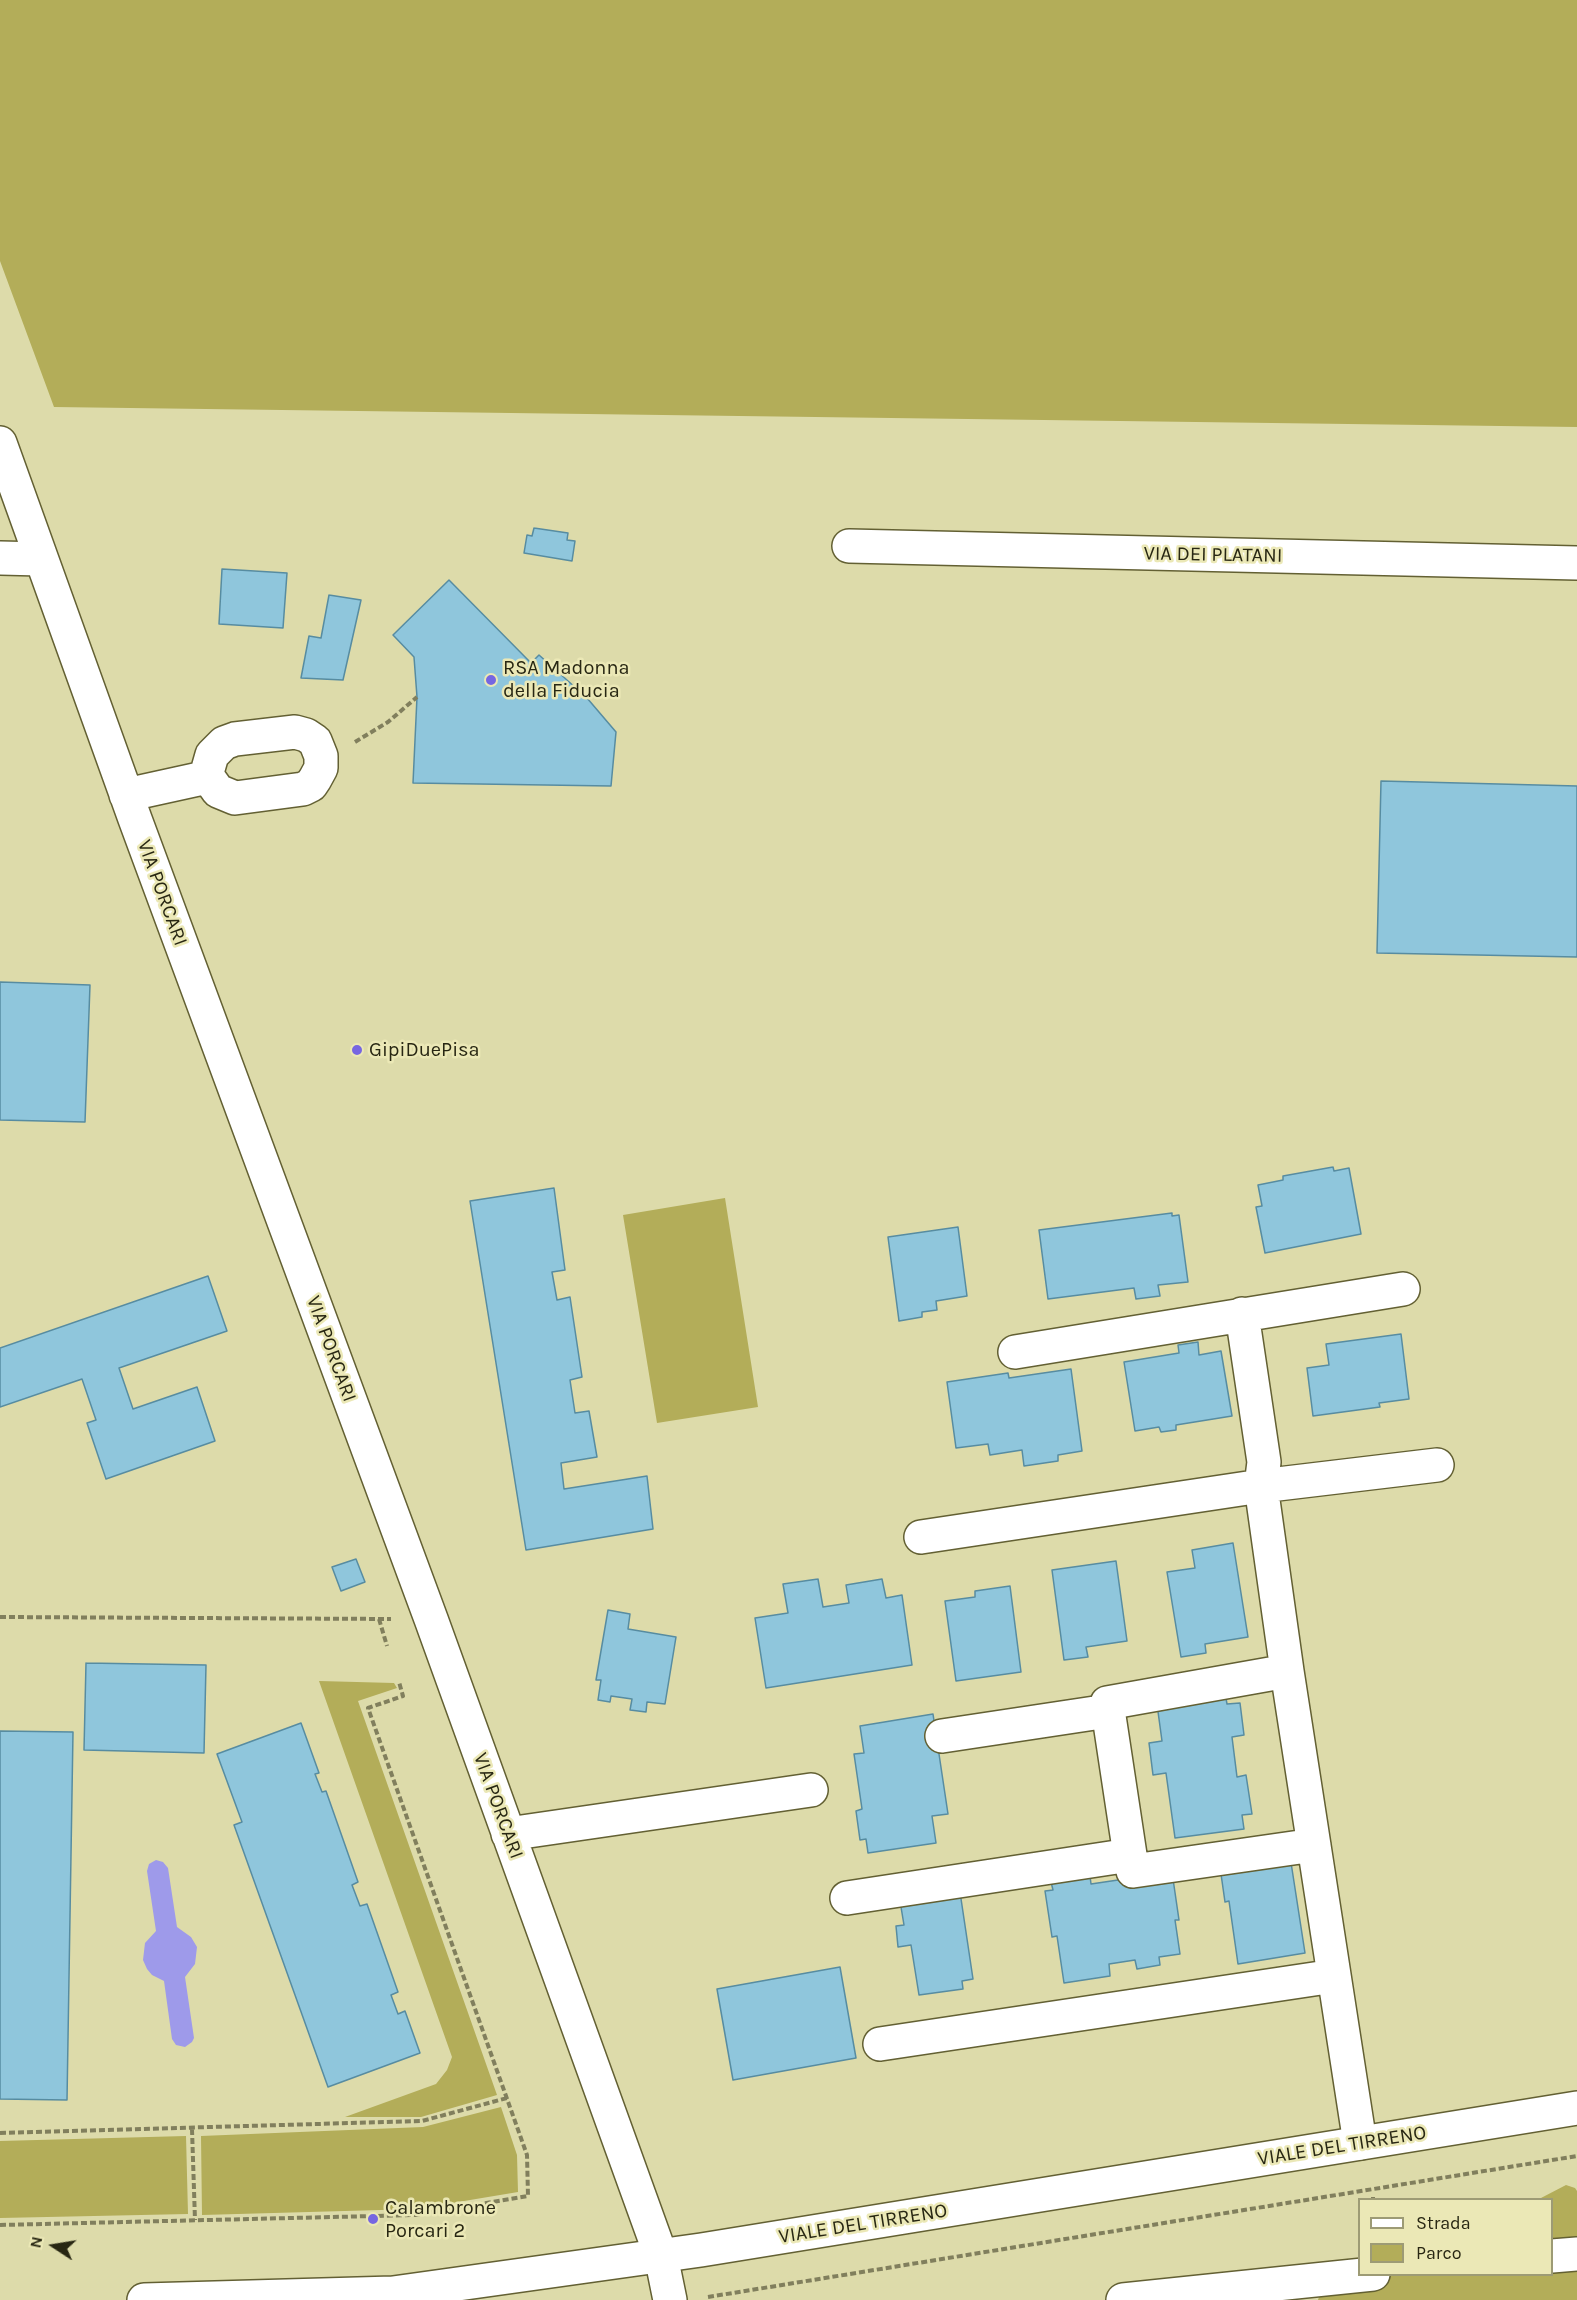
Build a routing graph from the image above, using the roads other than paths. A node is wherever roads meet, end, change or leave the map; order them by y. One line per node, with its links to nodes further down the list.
1 (0, 443): 4 (street, VIA PORCARI)
2 (849, 546): 5 (street, VIA DEI PLATANI)
3 (0, 558): 4 (street)
4 (41, 559): 7 (street, VIA PORCARI)
5 (1577, 563)
6 (208, 777): 7 (street)
7 (126, 795): 18 (street, VIA PORCARI)
8 (1403, 1289): 9 (street)
9 (1242, 1314): 10 (street); 12 (street)
10 (1015, 1352)
11 (1437, 1465): 12 (street)
12 (1261, 1486): 13 (street); 14 (street)
13 (921, 1537)
14 (1287, 1671): 15 (street); 19 (street)
15 (1108, 1711): 16 (street); 20 (street)
16 (942, 1736)
17 (811, 1790): 18 (street)
18 (508, 1834): 27 (street, VIA PORCARI)
19 (1314, 1845): 20 (street); 22 (street)
20 (1130, 1855): 21 (street)
21 (847, 1898)
22 (1334, 1976): 23 (street); 25 (street)
23 (880, 2044)
24 (1577, 2108): 25 (street, VIALE DEL TIRRENO)
25 (1359, 2143): 27 (street, VIALE DEL TIRRENO)
26 (1577, 2254): 28 (street)
27 (661, 2256): 30 (street, VIALE DEL TIRRENO); 31 (street, VIA PORCARI)
28 (1553, 2256)
29 (1358, 2276): 33 (street)
30 (394, 2296): 32 (street, VIALE DEL TIRRENO)
31 (685, 2299)
32 (144, 2300)
33 (1123, 2300)

